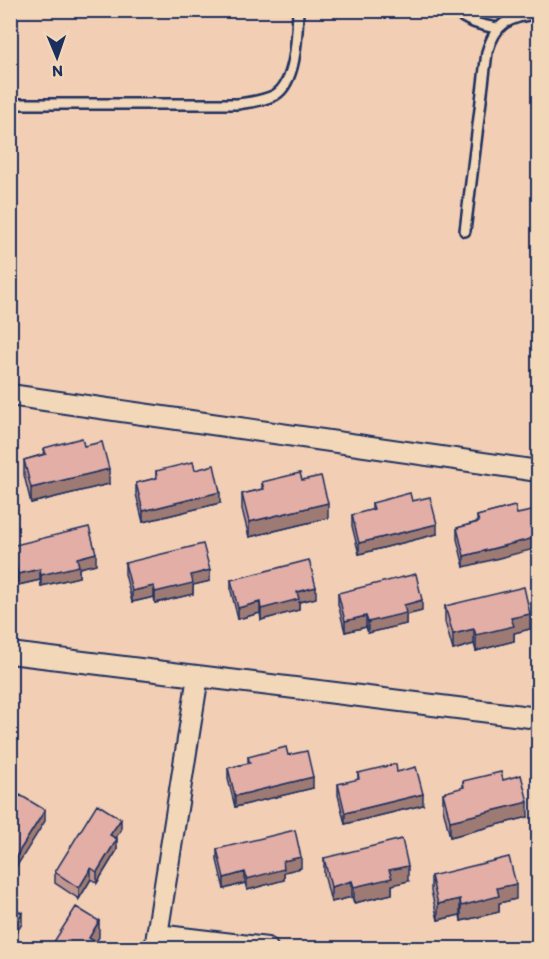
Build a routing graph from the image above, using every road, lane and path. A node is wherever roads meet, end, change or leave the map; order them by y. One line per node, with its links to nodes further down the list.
1 (298, 10): 5 (lane)
2 (454, 10): 4 (lane)
3 (538, 13): 4 (lane)
4 (497, 28): 6 (lane)
5 (10, 104)
6 (465, 231)
7 (10, 395): 8 (street)
8 (538, 471)
9 (10, 653): 10 (street)
10 (198, 676): 11 (street); 12 (street)
11 (538, 718)
12 (156, 942): 13 (street)
13 (267, 948)

